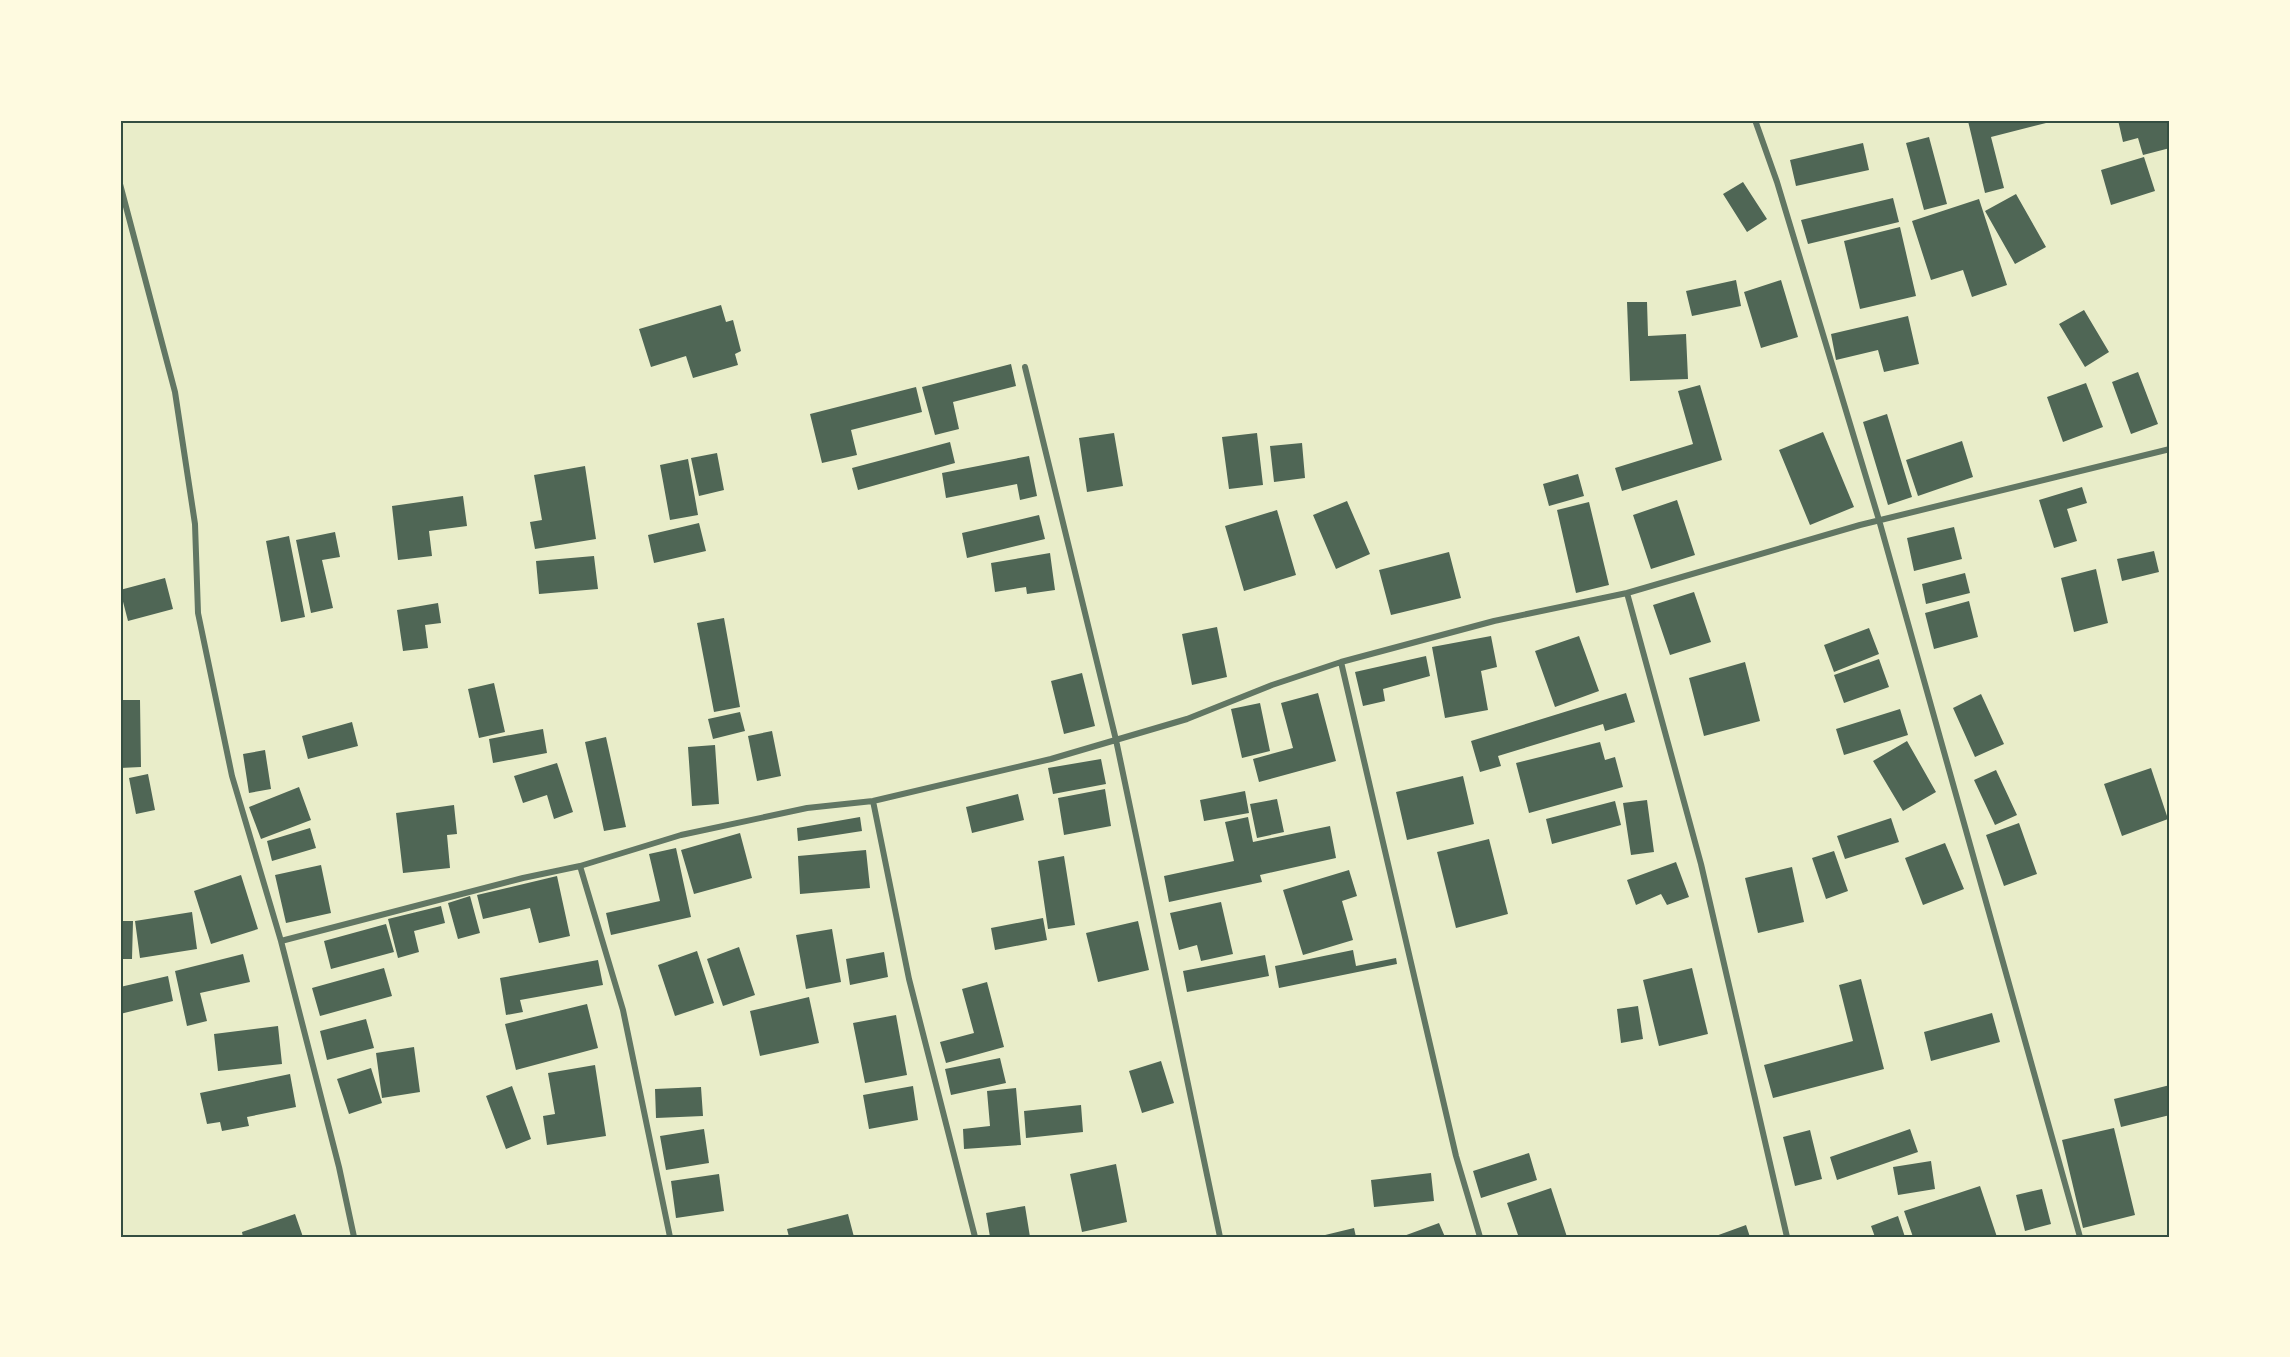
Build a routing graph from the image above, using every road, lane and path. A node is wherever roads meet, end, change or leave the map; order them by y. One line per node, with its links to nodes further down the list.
1 (1755, 120): 5 (street)
2 (120, 184): 11 (street)
3 (1025, 367): 8 (street)
4 (2170, 449): 5 (street)
5 (1879, 520): 6 (street); 18 (street)
6 (1627, 593): 7 (street); 17 (street)
7 (1341, 662): 8 (street); 16 (street)
8 (1116, 740): 9 (street); 15 (street)
9 (873, 801): 10 (street); 14 (street)
10 (580, 866): 11 (street); 13 (street)
11 (281, 941): 12 (street)
12 (354, 1237)
13 (670, 1237)
14 (975, 1237)
15 (1220, 1237)
16 (1480, 1237)
17 (1787, 1237)
18 (2080, 1237)

